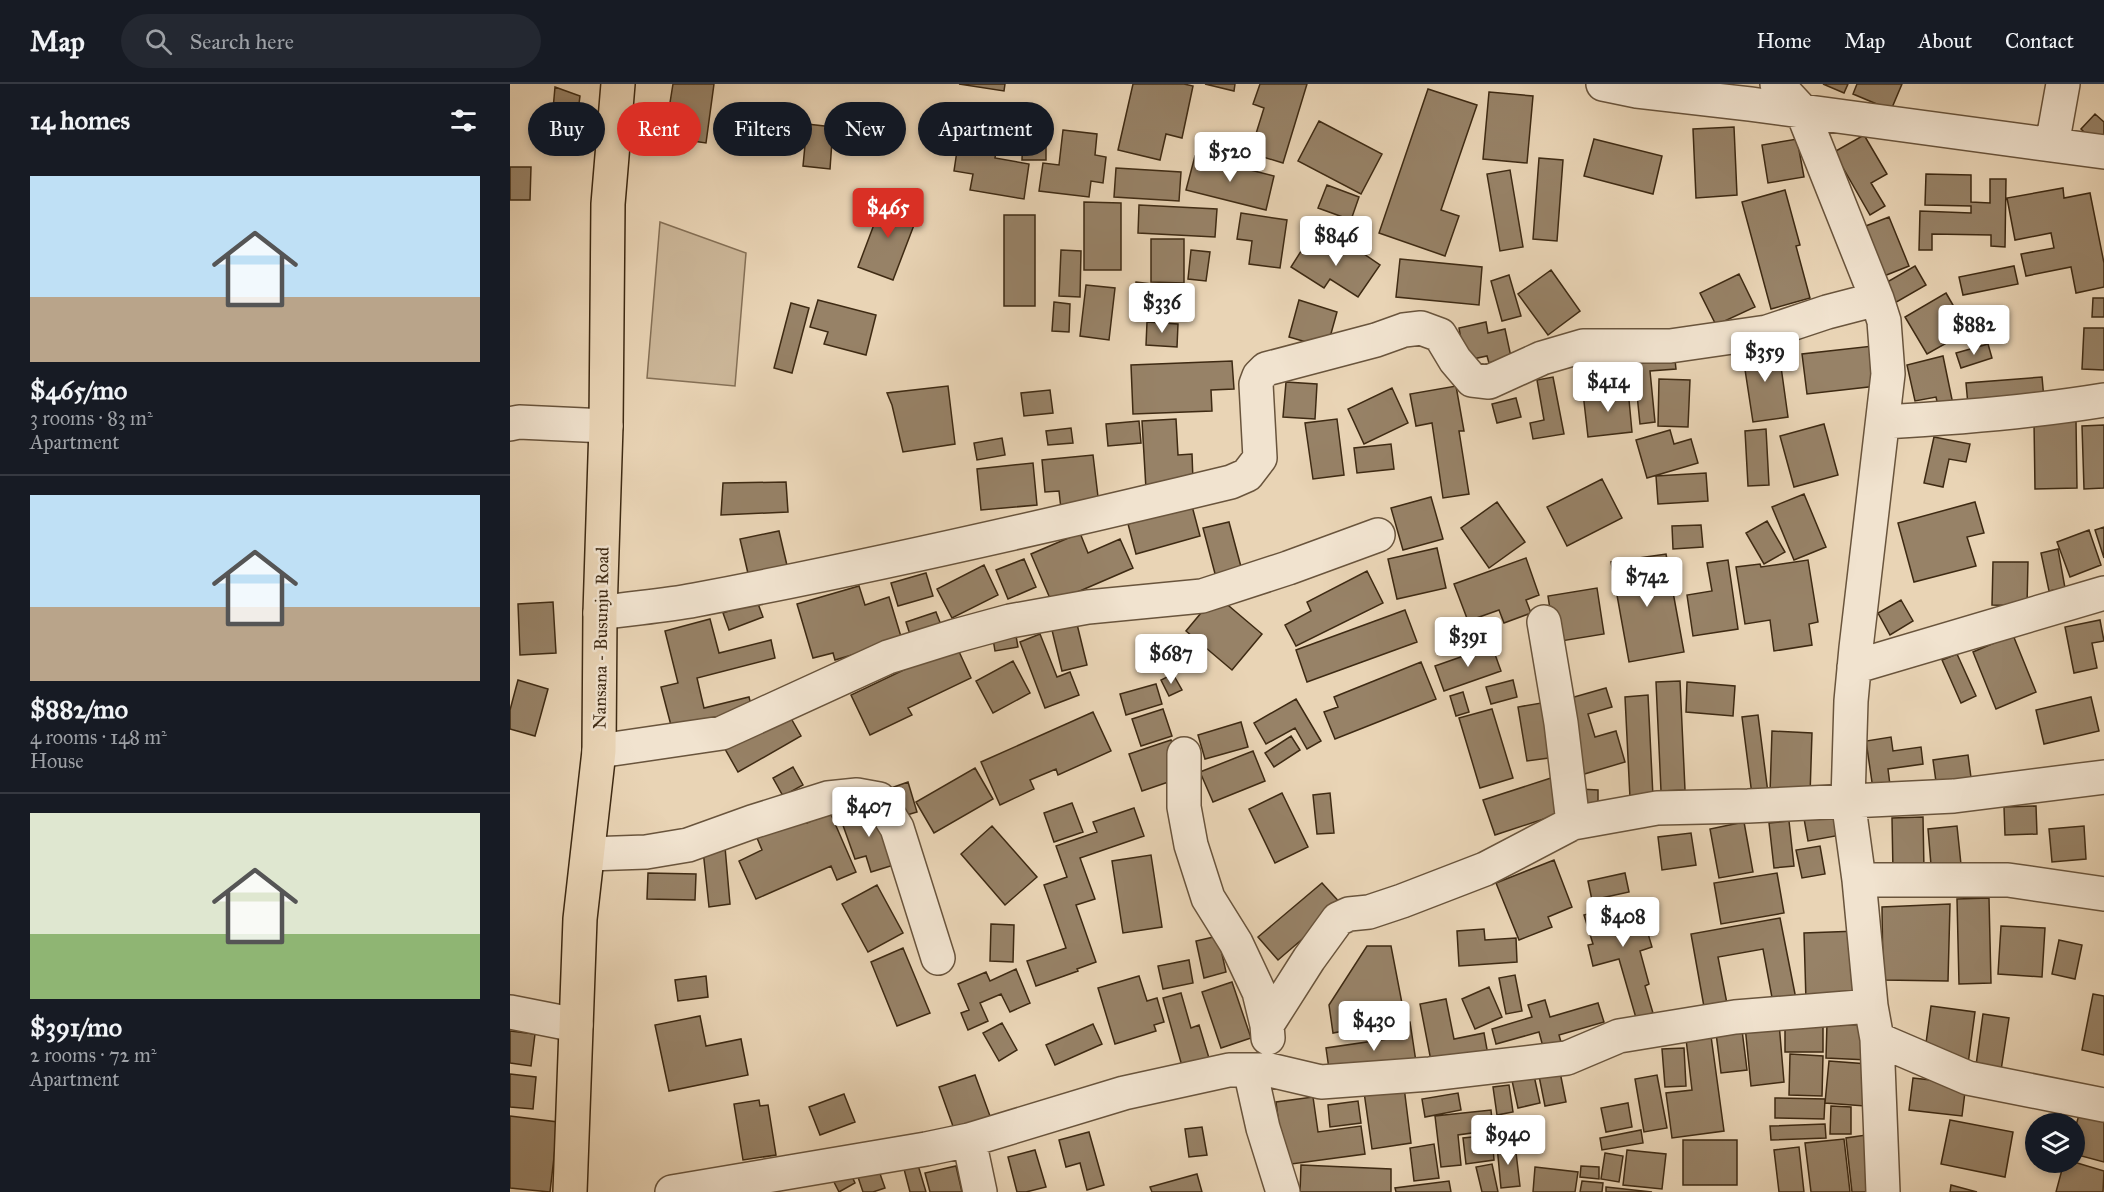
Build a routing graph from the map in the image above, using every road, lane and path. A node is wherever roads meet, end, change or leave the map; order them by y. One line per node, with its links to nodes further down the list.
1 (618, 84): 12 (main road, Nansana - Busunju Road)
2 (1603, 84): 5 (street)
3 (1777, 84): 5 (street)
4 (2063, 84): 6 (street)
5 (1802, 111): 6 (street); 8 (street)
6 (2052, 146): 7 (street)
7 (2104, 153)
8 (1877, 299): 10 (street); 15 (street)
9 (2104, 400): 10 (street)
10 (1884, 422): 17 (street)
11 (510, 424): 12 (street)
12 (606, 426): 15 (main road, Nansana - Busunju Road)
13 (1377, 535): 18 (street)
14 (2104, 593): 17 (street)
15 (600, 613): 18 (main road, Nansana - Busunju Road)
16 (1544, 622): 22 (street)
17 (1854, 667): 21 (street)
18 (599, 751): 23 (main road, Nansana - Busunju Road)
19 (1185, 754): 30 (street)
20 (2104, 777): 21 (street)
21 (1848, 800): 22 (street); 24 (street)
22 (1572, 823): 30 (street)
23 (588, 854): 26 (street); 29 (main road, Nansana - Busunju Road)
24 (1859, 880): 25 (street); 27 (street)
25 (2104, 894)
26 (938, 958)
27 (1871, 1006): 31 (street); 32 (street)
28 (510, 1012): 29 (street)
29 (576, 1025): 35 (main road, Nansana - Busunju Road)
30 (1267, 1025): 32 (street)
31 (1877, 1039): 33 (street); 39 (street)
32 (1260, 1070): 34 (street); 38 (street)
33 (2104, 1104)
34 (969, 1140): 36 (street); 37 (street)
35 (570, 1192)
36 (672, 1192)
37 (980, 1192)
38 (1283, 1192)
39 (1883, 1192)

